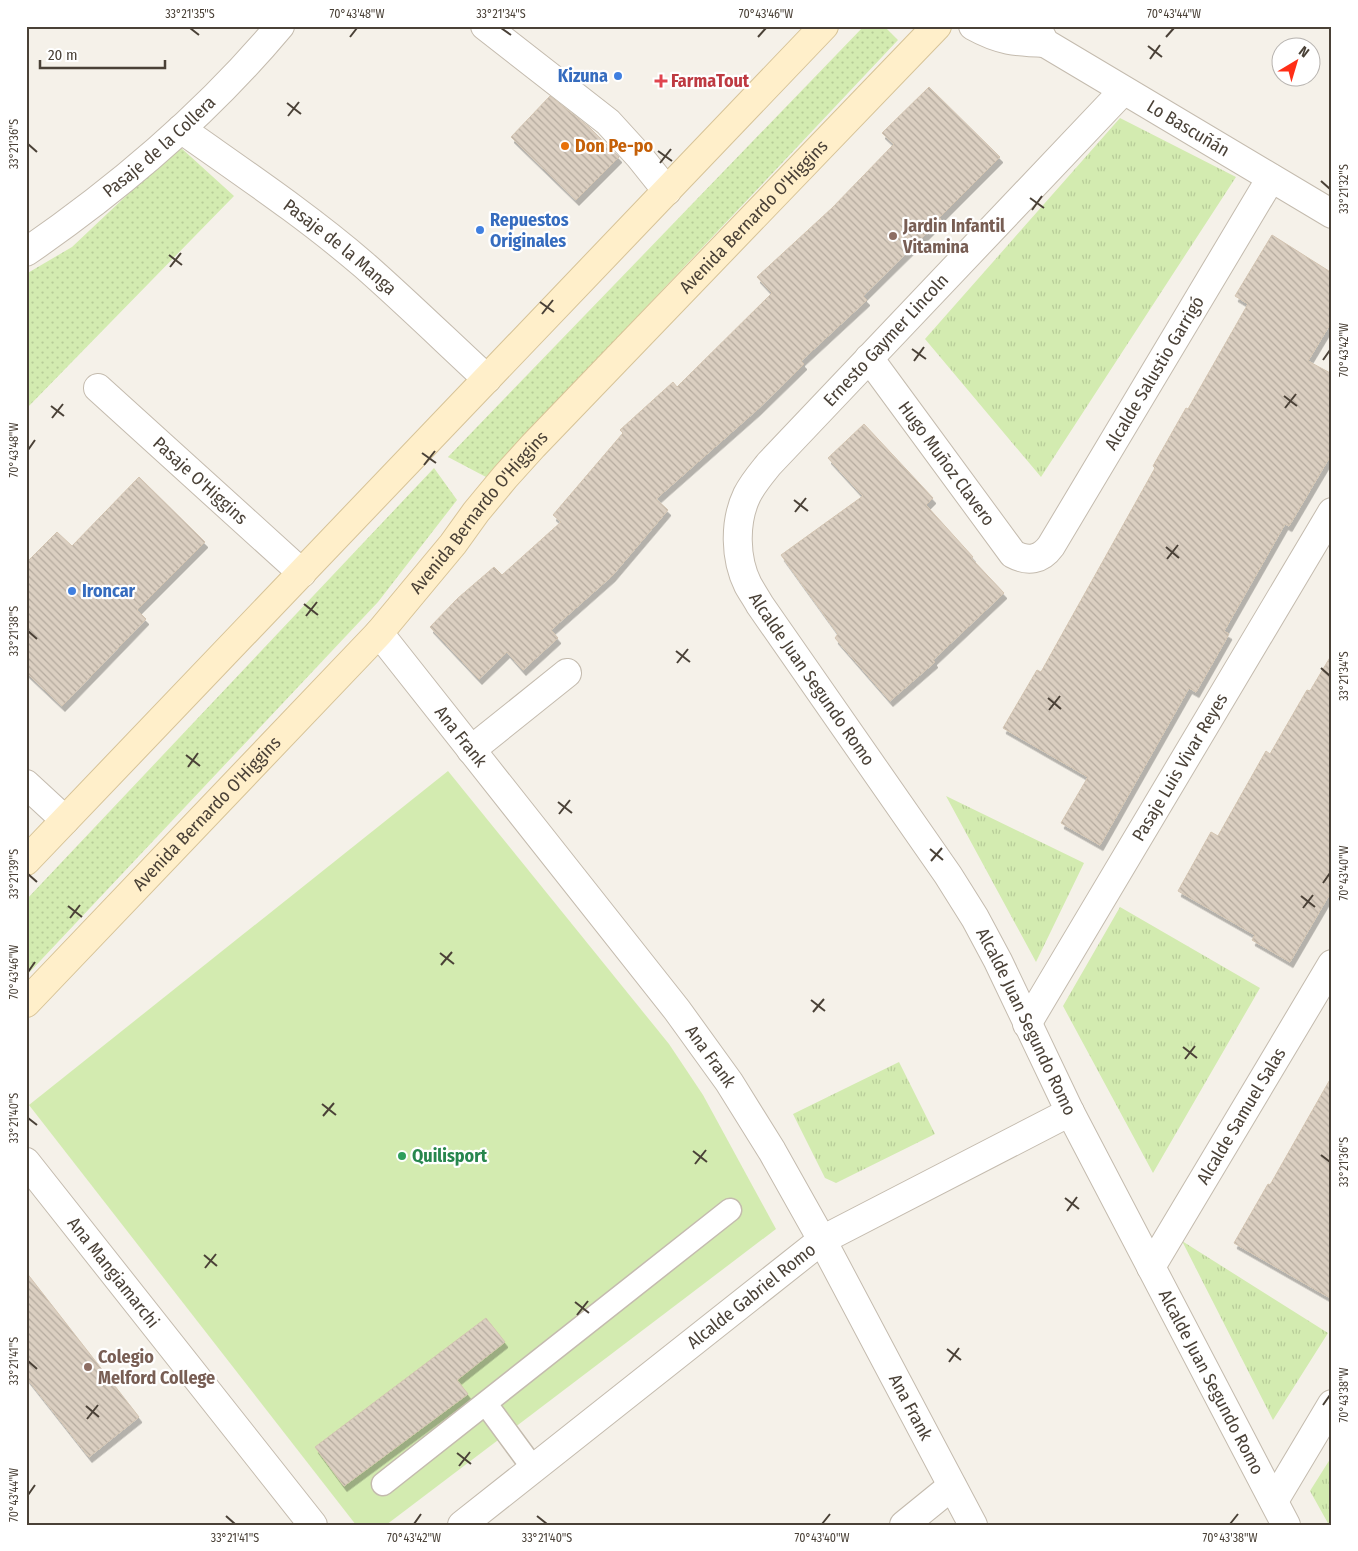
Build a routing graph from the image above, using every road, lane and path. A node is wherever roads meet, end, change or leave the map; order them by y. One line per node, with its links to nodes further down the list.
1 (280, 26): 8 (street, Pasaje de la Collera)
2 (485, 26): 10 (street)
3 (824, 26): 10 (main road)
4 (937, 26): 20 (main road, Avenida Bernardo O'Higgins)
5 (973, 26): 6 (street, Lo Bascuñán)
6 (1040, 35): 7 (street, Lo Bascuñán)
7 (1124, 91): 9 (street, Lo Bascuñán); 13 (street, Ernesto Gaymer Lincoln)
8 (181, 129): 12 (street, Pasaje de la Collera); 14 (street, Pasaje de la Manga)
9 (1271, 178): 11 (street, Lo Bascuñán); 18 (street, Alcalde Salustio Garrigó)
10 (667, 191): 14 (main road)
11 (1332, 214)
12 (26, 252)
13 (869, 358): 17 (street, Ernesto Gaymer Lincoln); 18 (street, Hugo Muñoz Clavero)
14 (487, 379): 19 (main road)
15 (98, 388): 19 (street, Pasaje O'Higgins)
16 (1332, 512): 28 (street, Pasaje Luis Vivar Reyes)
17 (738, 539): 28 (street, Alcalde Juan Segundo Romo)
18 (1030, 559)
19 (302, 573): 24 (main road)
20 (379, 633): 22 (street, Ana Frank); 27 (main road, Avenida Bernardo O'Higgins)
21 (567, 673): 22 (street)
22 (471, 750): 32 (street, Ana Frank)
23 (26, 784): 24 (street)
24 (65, 820): 25 (main road)
25 (26, 861)
26 (1332, 964): 33 (street, Alcalde Samuel Salas)
27 (26, 1003)
28 (1027, 1024): 29 (street, Alcalde Juan Segundo Romo)
29 (1070, 1112): 32 (street, Alcalde Gabriel Romo); 33 (street, Alcalde Juan Segundo Romo)
30 (26, 1162): 40 (street, Ana Mangiamarchi)
31 (730, 1210): 34 (lane)
32 (822, 1240): 36 (street, Alcalde Gabriel Romo); 38 (street, Ana Frank)
33 (1151, 1267): 39 (street, Alcalde Juan Segundo Romo)
34 (486, 1404): 36 (lane); 37 (lane)
35 (1332, 1404): 39 (street)
36 (533, 1468): 41 (street, Alcalde Gabriel Romo)
37 (383, 1484)
38 (952, 1486): 42 (street); 43 (street, Ana Frank)
39 (1274, 1501): 44 (street, Alcalde Juan Segundo Romo)
40 (313, 1525)
41 (462, 1525)
42 (904, 1525)
43 (973, 1525)
44 (1286, 1525)

